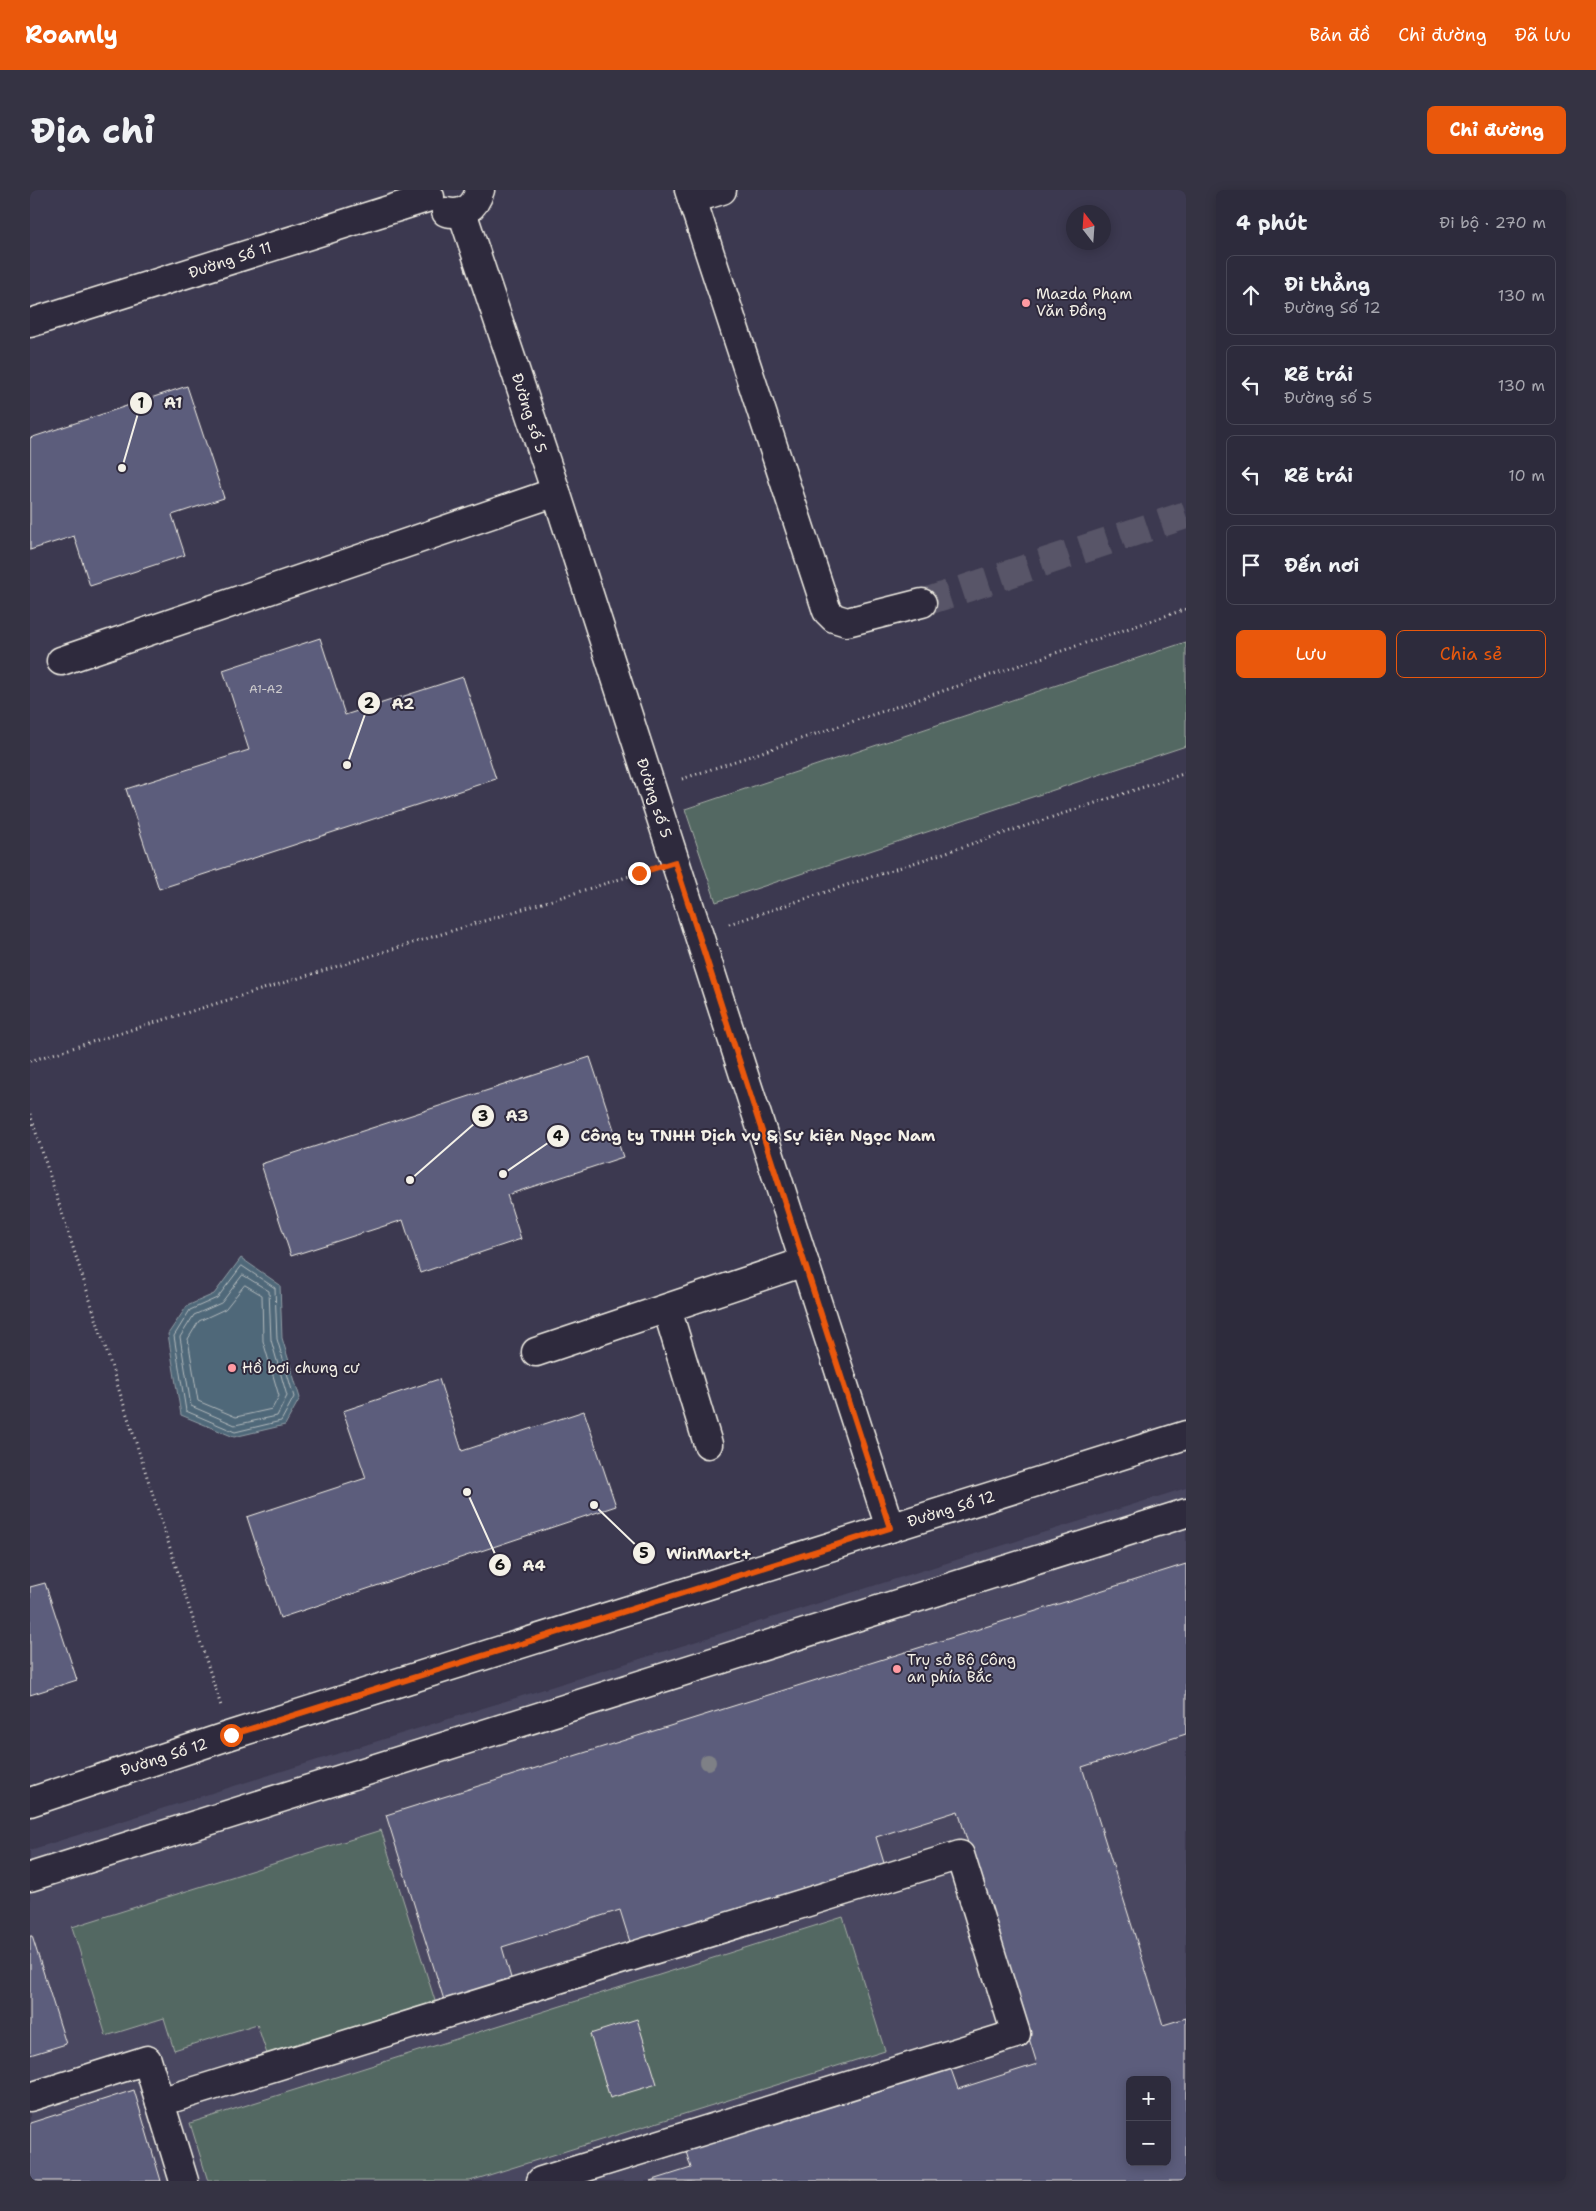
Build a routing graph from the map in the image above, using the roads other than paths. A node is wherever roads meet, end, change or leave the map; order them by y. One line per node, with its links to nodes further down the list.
1 (480, 190): 5 (street)
2 (722, 190): 4 (street)
3 (429, 193): 5 (street); 6 (street, Đường Số 11)
4 (690, 195): 8 (street)
5 (462, 212): 7 (street, Đường số 5)
6 (30, 323)
7 (556, 492): 9 (street); 10 (street, Đường số 5)
8 (922, 602)
9 (61, 661)
10 (804, 1262): 11 (street); 16 (street, Đường số 5)
11 (667, 1309): 12 (street); 14 (street)
12 (536, 1352)
13 (1186, 1435): 16 (street, Đường Số 12)
14 (708, 1444)
15 (1186, 1513): 18 (street)
16 (890, 1528): 17 (street, Đường Số 12)
17 (30, 1802)
18 (30, 1877)
19 (30, 2097): 20 (street)
20 (160, 2102): 21 (street); 22 (street)
21 (184, 2181)
22 (542, 2181)

